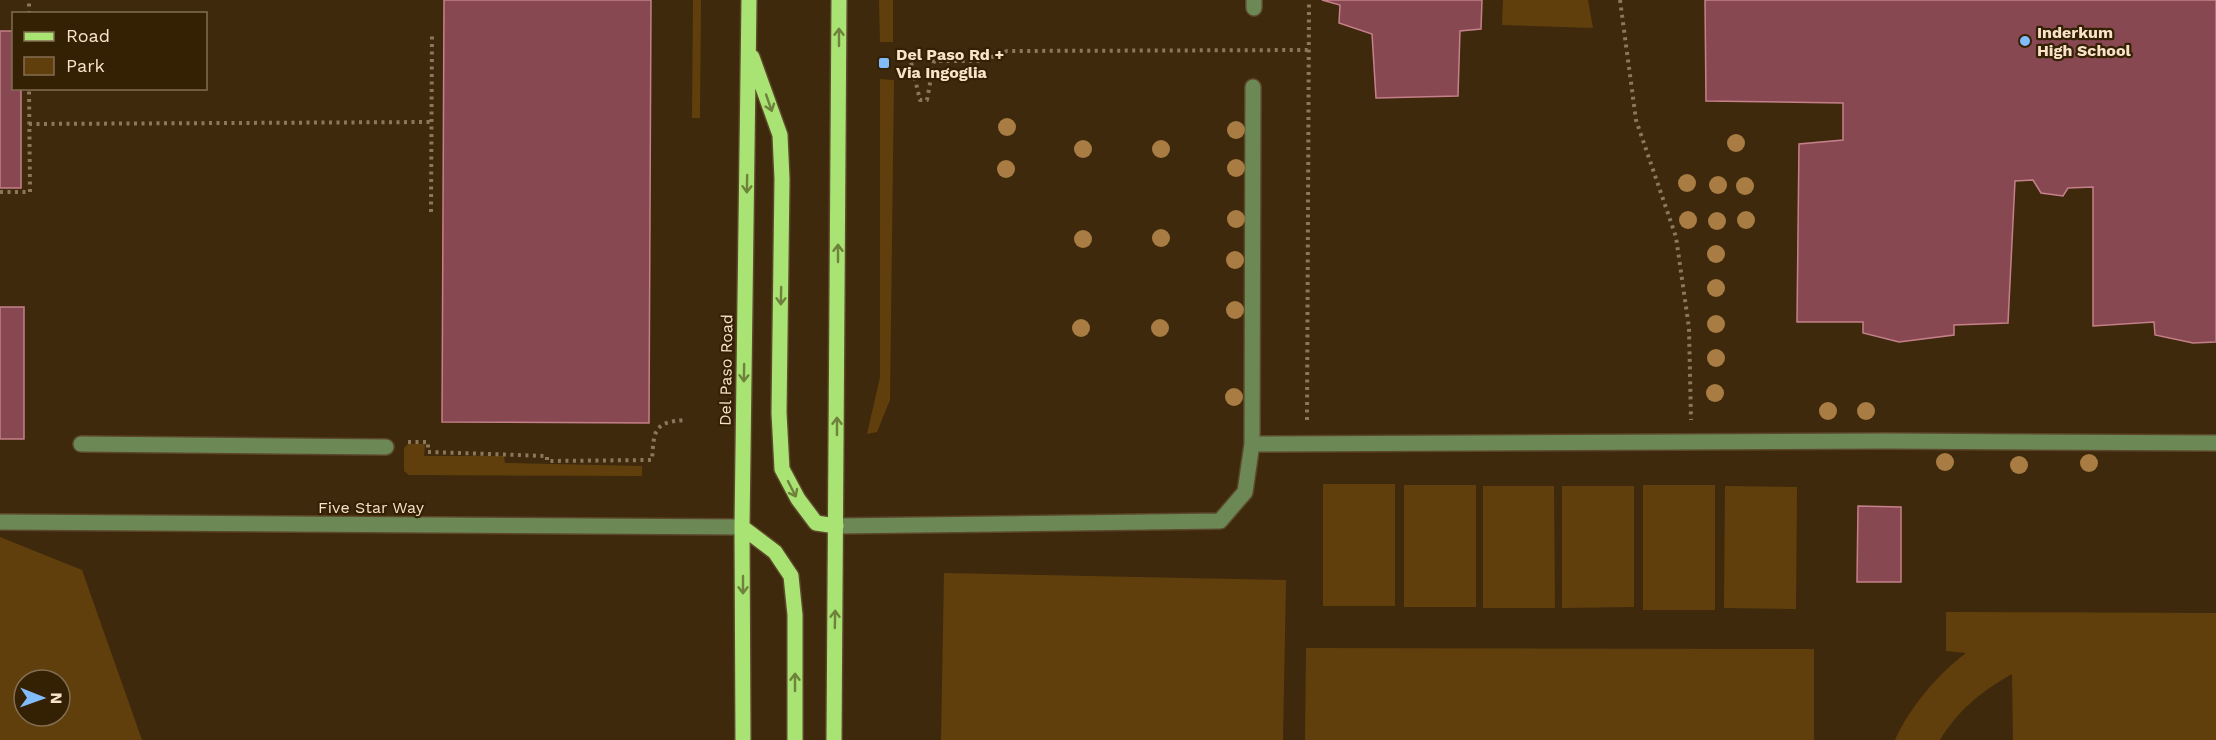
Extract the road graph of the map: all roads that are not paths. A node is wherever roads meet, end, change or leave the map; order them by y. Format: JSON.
{"nodes":[{"id":1,"x":749,"y":0,"type":"edge"},
{"id":2,"x":839,"y":0,"type":"edge"},
{"id":3,"x":748,"y":48,"type":"junction"},
{"id":4,"x":1253,"y":87,"type":"dead end"},
{"id":5,"x":2216,"y":443,"type":"edge"},
{"id":6,"x":81,"y":444,"type":"dead end"},
{"id":7,"x":1252,"y":444,"type":"junction"},
{"id":8,"x":386,"y":447,"type":"dead end"},
{"id":9,"x":0,"y":522,"type":"edge"},
{"id":10,"x":836,"y":526,"type":"junction"},
{"id":11,"x":742,"y":527,"type":"junction"},
{"id":12,"x":743,"y":740,"type":"edge"},
{"id":13,"x":795,"y":740,"type":"edge"},
{"id":14,"x":834,"y":740,"type":"edge"}],
"edges":[{"from":1,"to":3,"type":"main road","name":"Del Paso Road"},
{"from":10,"to":2,"type":"main road","one_way":true},
{"from":3,"to":10,"type":"main road","one_way":true},
{"from":3,"to":11,"type":"main road","name":"Del Paso Road","one_way":true},
{"from":4,"to":7,"type":"street"},
{"from":5,"to":7,"type":"street"},
{"from":6,"to":8,"type":"street"},
{"from":7,"to":10,"type":"street"},
{"from":9,"to":11,"type":"street","name":"Five Star Way"},
{"from":14,"to":10,"type":"main road","one_way":true},
{"from":11,"to":12,"type":"main road","name":"Del Paso Road","one_way":true},
{"from":13,"to":11,"type":"main road","one_way":true}]}
